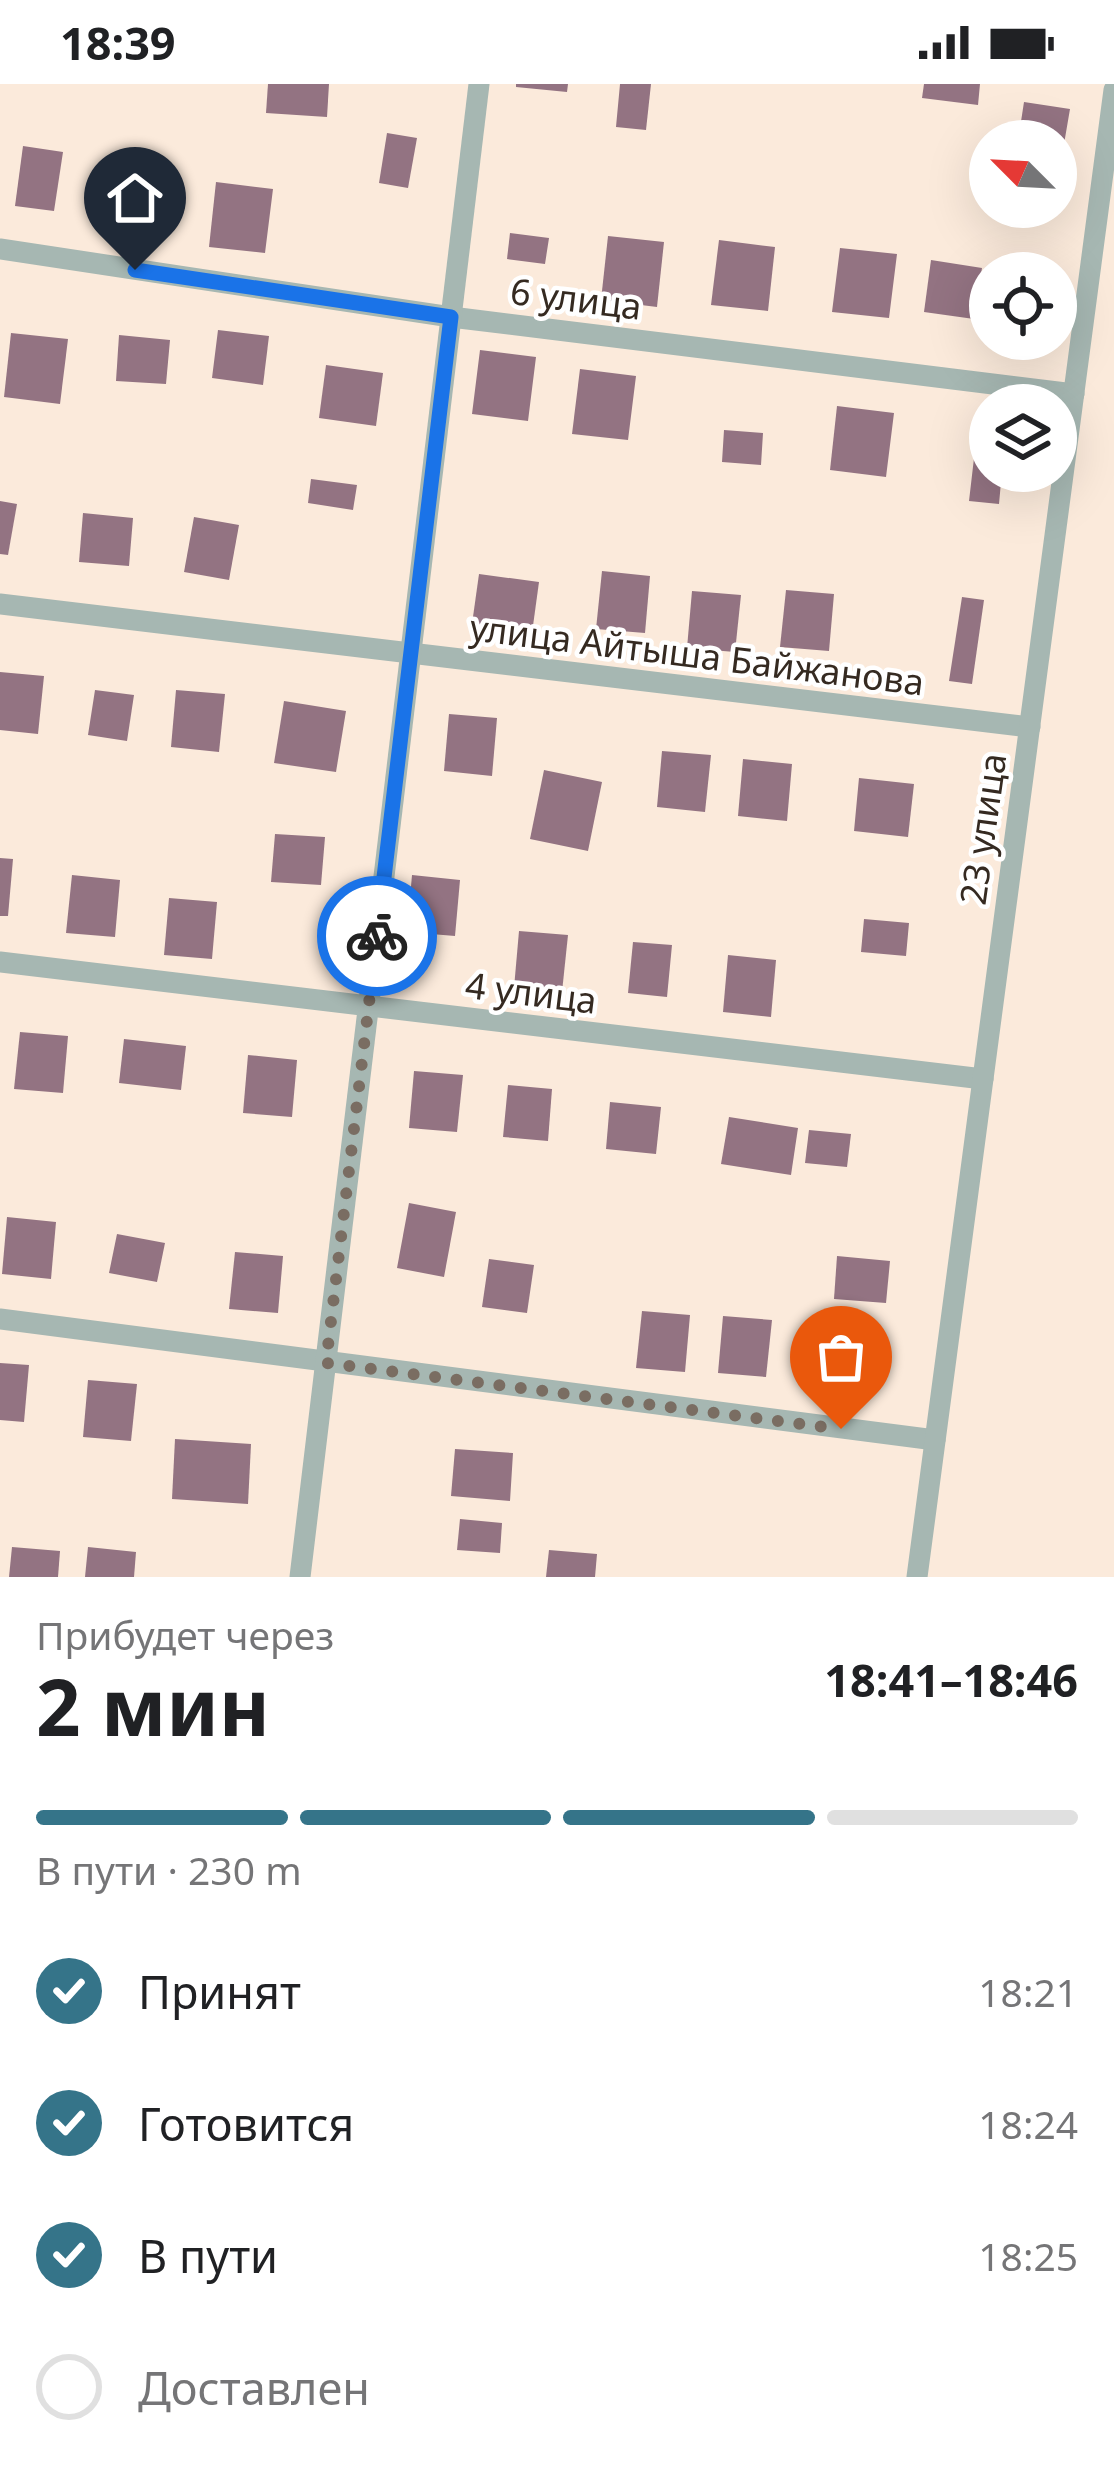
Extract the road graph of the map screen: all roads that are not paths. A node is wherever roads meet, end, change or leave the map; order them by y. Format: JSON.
{"nodes":[{"id":1,"x":479,"y":84,"type":"edge"},
{"id":2,"x":1114,"y":90,"type":"edge"},
{"id":3,"x":0,"y":250,"type":"edge"},
{"id":4,"x":451,"y":317,"type":"junction"},
{"id":5,"x":993,"y":384,"type":"edge"},
{"id":6,"x":1075,"y":384,"type":"edge"},
{"id":7,"x":1061,"y":492,"type":"edge"},
{"id":8,"x":0,"y":604,"type":"edge"},
{"id":9,"x":411,"y":656,"type":"junction"},
{"id":10,"x":1030,"y":727,"type":"junction"},
{"id":11,"x":0,"y":962,"type":"edge"},
{"id":12,"x":368,"y":1008,"type":"junction"},
{"id":13,"x":983,"y":1079,"type":"junction"},
{"id":14,"x":0,"y":1319,"type":"edge"},
{"id":15,"x":326,"y":1363,"type":"junction"},
{"id":16,"x":935,"y":1441,"type":"junction"},
{"id":17,"x":300,"y":1577,"type":"edge"},
{"id":18,"x":917,"y":1577,"type":"edge"}],
"edges":[{"from":1,"to":4,"type":"street"},
{"from":2,"to":6,"type":"street","name":"23 улица"},
{"from":3,"to":4,"type":"street","name":"6 улица"},
{"from":4,"to":5,"type":"street","name":"6 улица"},
{"from":4,"to":9,"type":"street"},
{"from":7,"to":10,"type":"street","name":"23 улица"},
{"from":8,"to":9,"type":"street","name":"улица Айтыша Байжанова"},
{"from":9,"to":10,"type":"street","name":"улица Айтыша Байжанова"},
{"from":9,"to":12,"type":"street"},
{"from":10,"to":13,"type":"street","name":"23 улица"},
{"from":11,"to":12,"type":"street","name":"4 улица"},
{"from":12,"to":13,"type":"street","name":"4 улица"},
{"from":12,"to":15,"type":"street"},
{"from":13,"to":16,"type":"street","name":"23 улица"},
{"from":14,"to":15,"type":"street"},
{"from":15,"to":16,"type":"street"},
{"from":15,"to":17,"type":"street"},
{"from":16,"to":18,"type":"street","name":"23 улица"}]}
